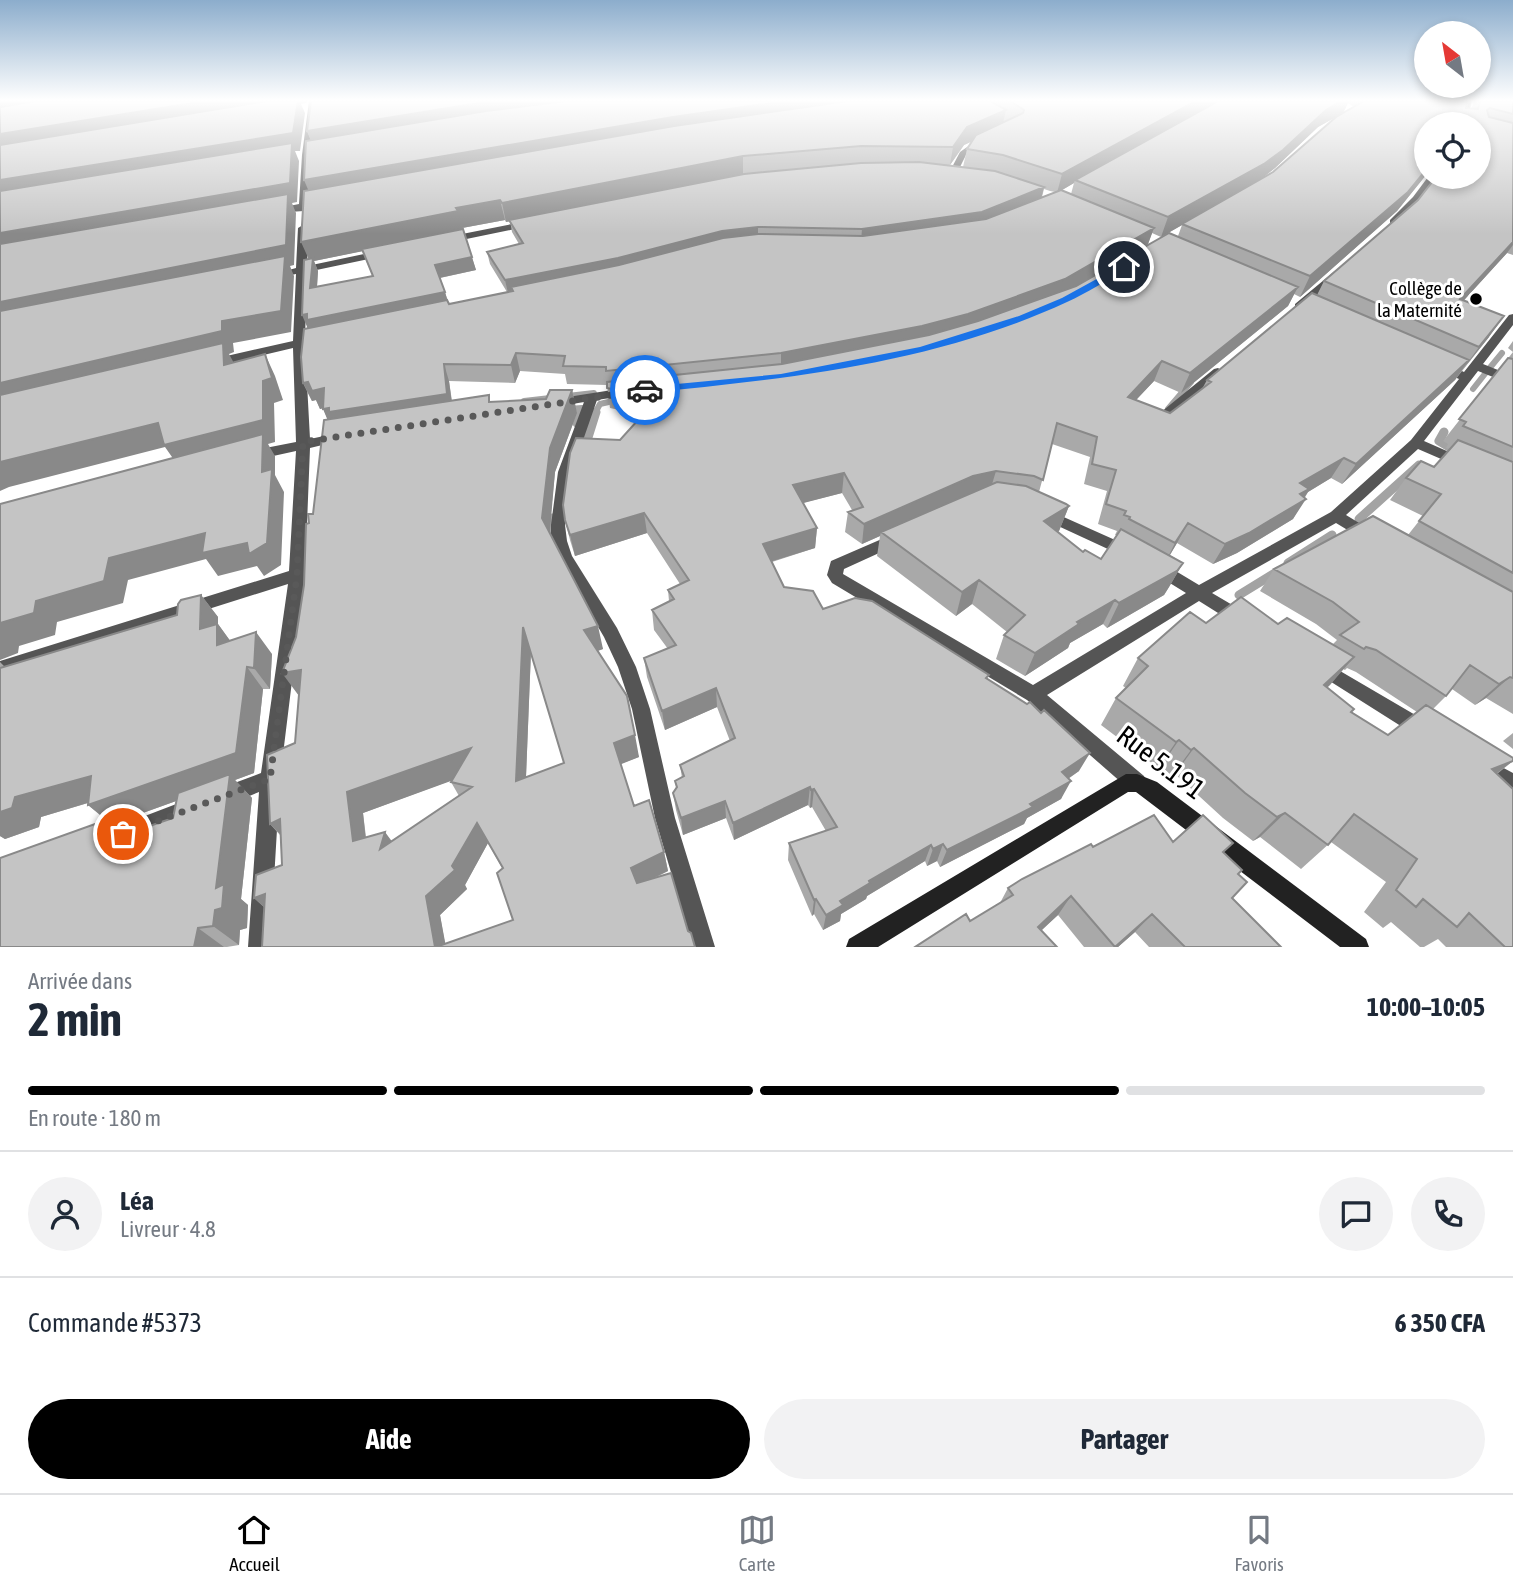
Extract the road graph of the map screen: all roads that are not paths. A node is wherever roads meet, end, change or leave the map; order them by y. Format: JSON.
{"nodes":[{"id":1,"x":307,"y":145,"type":"edge"},
{"id":2,"x":976,"y":145,"type":"edge"},
{"id":3,"x":942,"y":170,"type":"edge"},
{"id":4,"x":954,"y":171,"type":"junction"},
{"id":5,"x":967,"y":173,"type":"edge"},
{"id":6,"x":1424,"y":189,"type":"edge"},
{"id":7,"x":331,"y":201,"type":"edge"},
{"id":8,"x":304,"y":206,"type":"junction"},
{"id":9,"x":265,"y":213,"type":"edge"},
{"id":10,"x":543,"y":221,"type":"edge"},
{"id":11,"x":1382,"y":233,"type":"edge"},
{"id":12,"x":436,"y":243,"type":"edge"},
{"id":13,"x":396,"y":251,"type":"edge"},
{"id":14,"x":1341,"y":269,"type":"edge"},
{"id":15,"x":302,"y":270,"type":"junction"},
{"id":16,"x":261,"y":278,"type":"edge"},
{"id":17,"x":1288,"y":299,"type":"edge"},
{"id":18,"x":1300,"y":305,"type":"junction"},
{"id":19,"x":1313,"y":310,"type":"edge"},
{"id":20,"x":1289,"y":314,"type":"edge"},
{"id":21,"x":1513,"y":317,"type":"edge"},
{"id":22,"x":326,"y":337,"type":"edge"},
{"id":23,"x":299,"y":343,"type":"junction"},
{"id":24,"x":1427,"y":360,"type":"edge"},
{"id":25,"x":204,"y":365,"type":"edge"},
{"id":26,"x":1475,"y":365,"type":"junction"},
{"id":27,"x":1225,"y":367,"type":"edge"},
{"id":28,"x":1465,"y":377,"type":"junction"},
{"id":29,"x":1513,"y":381,"type":"edge"},
{"id":30,"x":639,"y":391,"type":"edge"},
{"id":31,"x":592,"y":397,"type":"junction"},
{"id":32,"x":537,"y":405,"type":"edge"},
{"id":33,"x":1160,"y":420,"type":"edge"},
{"id":34,"x":358,"y":434,"type":"edge"},
{"id":35,"x":303,"y":442,"type":"junction"},
{"id":36,"x":1416,"y":443,"type":"junction"},
{"id":37,"x":238,"y":459,"type":"edge"},
{"id":38,"x":1477,"y":470,"type":"edge"},
{"id":39,"x":1034,"y":509,"type":"edge"},
{"id":40,"x":1336,"y":516,"type":"junction"},
{"id":41,"x":912,"y":531,"type":"edge"},
{"id":42,"x":1383,"y":544,"type":"edge"},
{"id":43,"x":297,"y":575,"type":"junction"},
{"id":44,"x":1199,"y":593,"type":"junction"},
{"id":45,"x":1257,"y":628,"type":"edge"},
{"id":46,"x":1304,"y":657,"type":"edge"},
{"id":47,"x":0,"y":668,"type":"edge"},
{"id":48,"x":1033,"y":695,"type":"junction"},
{"id":49,"x":1443,"y":741,"type":"edge"},
{"id":50,"x":1466,"y":755,"type":"edge"},
{"id":51,"x":270,"y":779,"type":"junction"},
{"id":52,"x":1138,"y":783,"type":"junction"},
{"id":53,"x":1513,"y":784,"type":"edge"},
{"id":54,"x":90,"y":846,"type":"edge"},
{"id":55,"x":260,"y":947,"type":"edge"},
{"id":56,"x":704,"y":947,"type":"edge"},
{"id":57,"x":857,"y":947,"type":"edge"},
{"id":58,"x":1357,"y":947,"type":"edge"}],
"edges":[{"from":1,"to":8,"type":"street"},
{"from":2,"to":4,"type":"street"},
{"from":3,"to":4,"type":"street"},
{"from":4,"to":5,"type":"street"},
{"from":6,"to":11,"type":"street"},
{"from":7,"to":8,"type":"street"},
{"from":8,"to":9,"type":"street"},
{"from":8,"to":15,"type":"street"},
{"from":10,"to":12,"type":"street"},
{"from":13,"to":15,"type":"street"},
{"from":14,"to":18,"type":"street"},
{"from":15,"to":16,"type":"street"},
{"from":15,"to":23,"type":"street"},
{"from":17,"to":18,"type":"street"},
{"from":18,"to":19,"type":"street"},
{"from":18,"to":20,"type":"street"},
{"from":21,"to":26,"type":"street"},
{"from":22,"to":23,"type":"street"},
{"from":23,"to":25,"type":"street"},
{"from":23,"to":35,"type":"street"},
{"from":24,"to":28,"type":"street"},
{"from":26,"to":28,"type":"street"},
{"from":26,"to":29,"type":"street"},
{"from":27,"to":33,"type":"street"},
{"from":28,"to":36,"type":"street"},
{"from":30,"to":31,"type":"street"},
{"from":31,"to":32,"type":"street"},
{"from":31,"to":56,"type":"street"},
{"from":34,"to":35,"type":"street"},
{"from":35,"to":37,"type":"street"},
{"from":35,"to":43,"type":"street"},
{"from":36,"to":38,"type":"street"},
{"from":36,"to":40,"type":"street"},
{"from":39,"to":44,"type":"street"},
{"from":40,"to":42,"type":"street"},
{"from":40,"to":44,"type":"street"},
{"from":41,"to":48,"type":"street","name":"Rue 5.191"},
{"from":43,"to":47,"type":"street"},
{"from":43,"to":51,"type":"street"},
{"from":44,"to":45,"type":"street"},
{"from":44,"to":48,"type":"street"},
{"from":46,"to":49,"type":"street"},
{"from":48,"to":52,"type":"street","name":"Rue 5.191"},
{"from":50,"to":53,"type":"street"},
{"from":51,"to":54,"type":"street"},
{"from":51,"to":55,"type":"street"},
{"from":52,"to":57,"type":"street"},
{"from":52,"to":58,"type":"street","name":"Rue 5.191"}]}
